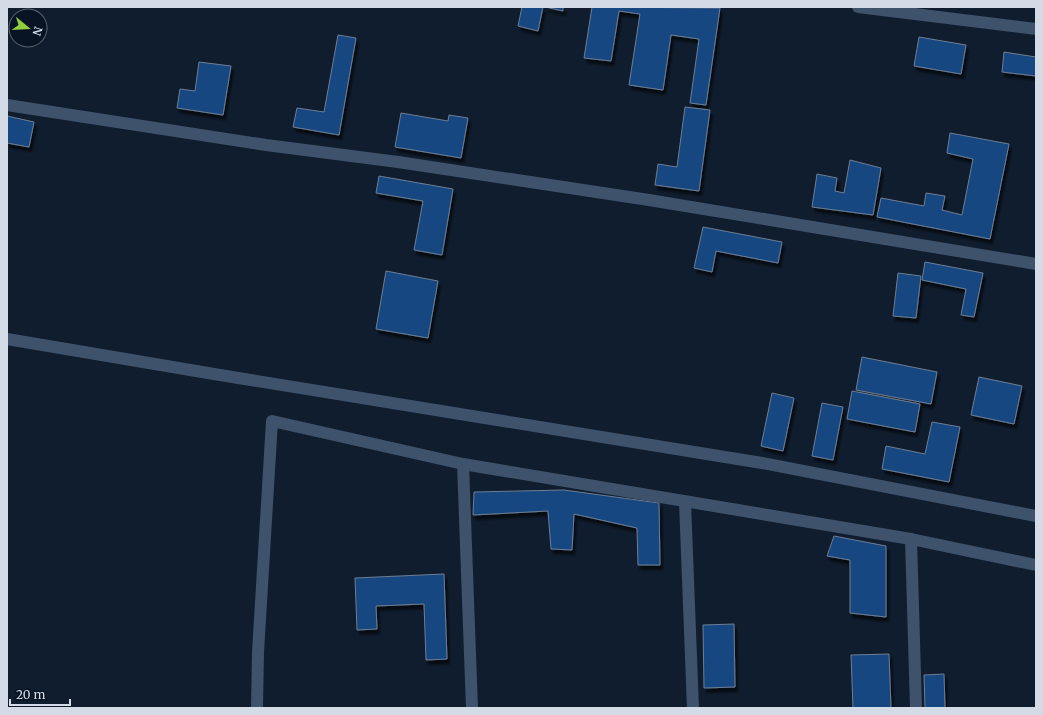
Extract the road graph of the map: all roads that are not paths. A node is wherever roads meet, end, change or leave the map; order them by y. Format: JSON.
{"nodes":[{"id":1,"x":858,"y":7,"type":"edge"},
{"id":2,"x":1036,"y":29,"type":"edge"},
{"id":3,"x":7,"y":104,"type":"edge"},
{"id":4,"x":1036,"y":264,"type":"edge"},
{"id":5,"x":7,"y":340,"type":"edge"},
{"id":6,"x":463,"y":464,"type":"junction"},
{"id":7,"x":685,"y":502,"type":"junction"},
{"id":8,"x":1036,"y":516,"type":"edge"},
{"id":9,"x":911,"y":539,"type":"junction"},
{"id":10,"x":1036,"y":565,"type":"edge"},
{"id":11,"x":257,"y":708,"type":"edge"},
{"id":12,"x":472,"y":708,"type":"edge"},
{"id":13,"x":693,"y":708,"type":"edge"},
{"id":14,"x":916,"y":708,"type":"edge"}],
"edges":[{"from":1,"to":2,"type":"street"},
{"from":3,"to":4,"type":"street"},
{"from":5,"to":8,"type":"street"},
{"from":6,"to":7,"type":"street"},
{"from":6,"to":11,"type":"street"},
{"from":6,"to":12,"type":"street"},
{"from":7,"to":9,"type":"street"},
{"from":7,"to":13,"type":"street"},
{"from":9,"to":10,"type":"street"},
{"from":9,"to":14,"type":"street"}]}
